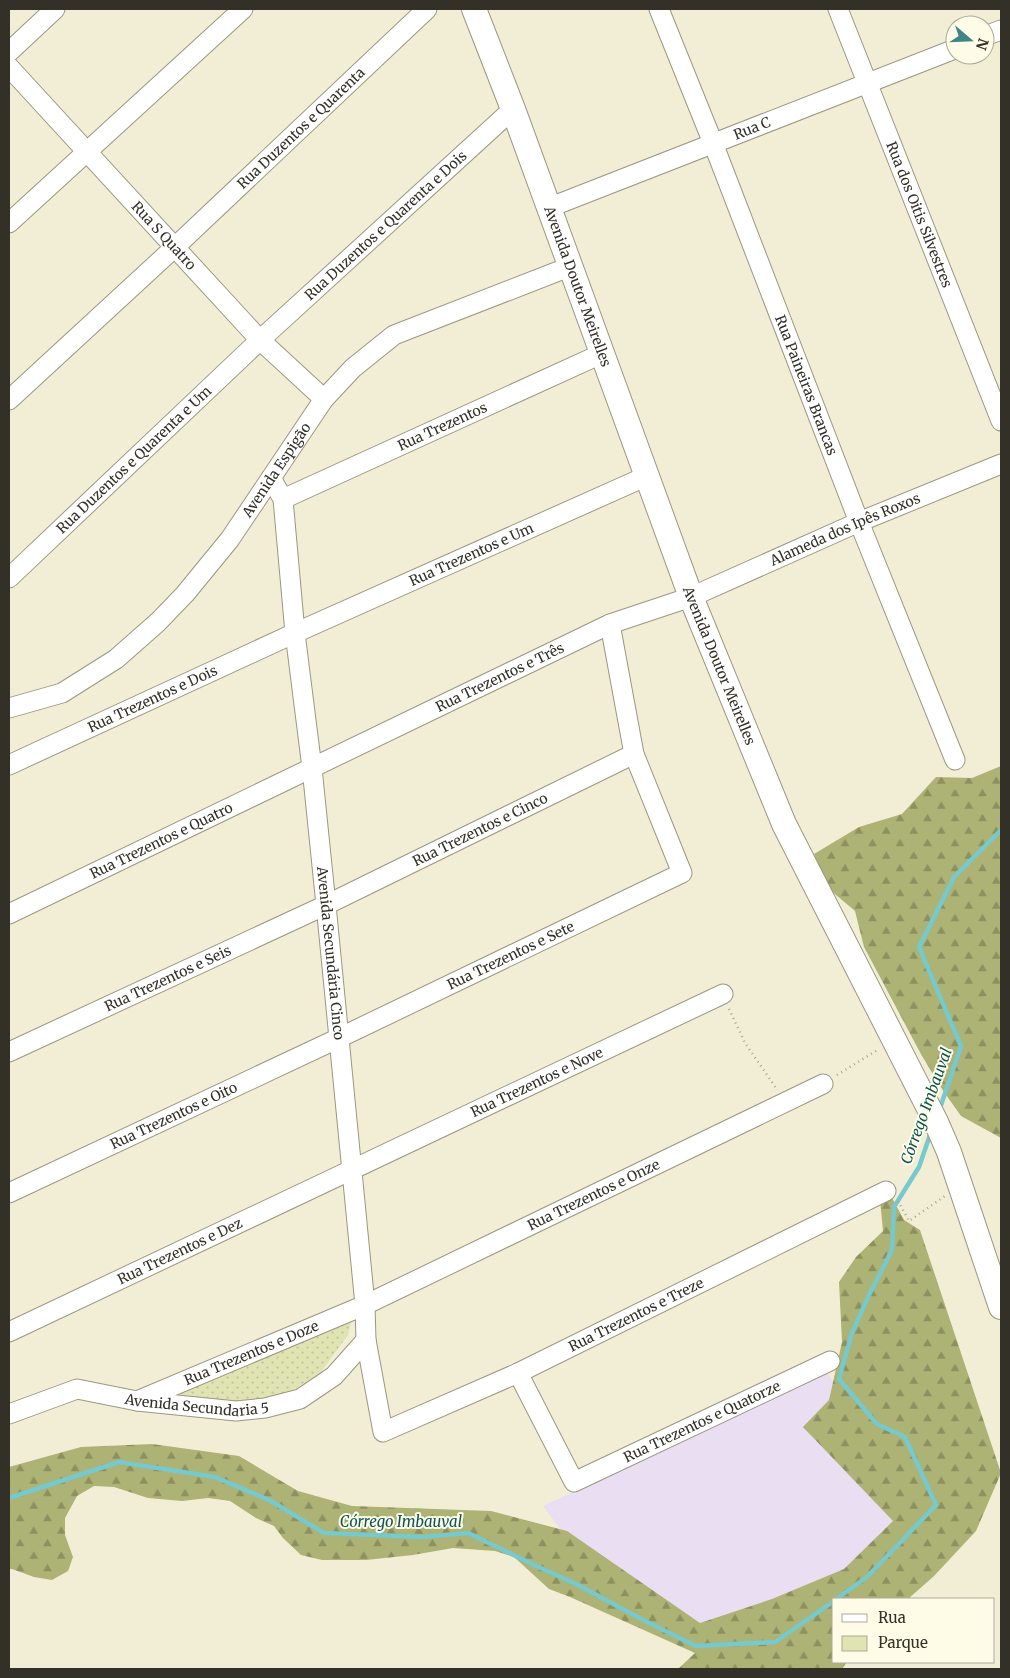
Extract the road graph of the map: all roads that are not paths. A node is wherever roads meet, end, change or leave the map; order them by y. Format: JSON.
{"nodes":[{"id":1,"x":55,"y":9,"type":"edge"},
{"id":2,"x":243,"y":9,"type":"edge"},
{"id":3,"x":427,"y":9,"type":"edge"},
{"id":4,"x":474,"y":9,"type":"edge"},
{"id":5,"x":659,"y":9,"type":"edge"},
{"id":6,"x":838,"y":9,"type":"edge"},
{"id":7,"x":9,"y":52,"type":"edge"},
{"id":8,"x":945,"y":53,"type":"edge"},
{"id":9,"x":9,"y":67,"type":"edge"},
{"id":10,"x":867,"y":84,"type":"junction"},
{"id":11,"x":513,"y":109,"type":"junction"},
{"id":12,"x":713,"y":143,"type":"junction"},
{"id":13,"x":86,"y":152,"type":"junction"},
{"id":14,"x":548,"y":208,"type":"junction"},
{"id":15,"x":9,"y":223,"type":"edge"},
{"id":16,"x":175,"y":247,"type":"junction"},
{"id":17,"x":569,"y":267,"type":"junction"},
{"id":18,"x":260,"y":340,"type":"junction"},
{"id":19,"x":601,"y":354,"type":"junction"},
{"id":20,"x":324,"y":399,"type":"junction"},
{"id":21,"x":9,"y":400,"type":"edge"},
{"id":22,"x":1001,"y":422,"type":"edge"},
{"id":23,"x":1001,"y":464,"type":"edge"},
{"id":24,"x":647,"y":476,"type":"junction"},
{"id":25,"x":271,"y":478,"type":"junction"},
{"id":26,"x":283,"y":499,"type":"junction"},
{"id":27,"x":859,"y":522,"type":"junction"},
{"id":28,"x":9,"y":578,"type":"edge"},
{"id":29,"x":691,"y":597,"type":"junction"},
{"id":30,"x":610,"y":624,"type":"junction"},
{"id":31,"x":295,"y":633,"type":"junction"},
{"id":32,"x":9,"y":708,"type":"edge"},
{"id":33,"x":634,"y":754,"type":"junction"},
{"id":34,"x":955,"y":760,"type":"dead end"},
{"id":35,"x":9,"y":765,"type":"edge"},
{"id":36,"x":312,"y":768,"type":"junction"},
{"id":37,"x":326,"y":905,"type":"junction"},
{"id":38,"x":9,"y":914,"type":"edge"},
{"id":39,"x":722,"y":994,"type":"road end"},
{"id":40,"x":339,"y":1038,"type":"junction"},
{"id":41,"x":9,"y":1052,"type":"edge"},
{"id":42,"x":823,"y":1084,"type":"road end"},
{"id":43,"x":352,"y":1171,"type":"junction"},
{"id":44,"x":886,"y":1191,"type":"dead end"},
{"id":45,"x":9,"y":1193,"type":"edge"},
{"id":46,"x":365,"y":1305,"type":"junction"},
{"id":47,"x":1001,"y":1307,"type":"edge"},
{"id":48,"x":9,"y":1332,"type":"edge"},
{"id":49,"x":366,"y":1340,"type":"junction"},
{"id":50,"x":830,"y":1361,"type":"dead end"},
{"id":51,"x":518,"y":1372,"type":"junction"},
{"id":52,"x":138,"y":1401,"type":"junction"},
{"id":53,"x":9,"y":1414,"type":"edge"},
{"id":54,"x":383,"y":1432,"type":"joint"}],
"edges":[{"from":1,"to":7,"type":"street"},
{"from":2,"to":13,"type":"street"},
{"from":3,"to":16,"type":"street","name":"Rua Duzentos e Quarenta"},
{"from":4,"to":11,"type":"main road","name":"Avenida Doutor Meirelles"},
{"from":5,"to":12,"type":"street","name":"Rua Paineiras Brancas"},
{"from":6,"to":10,"type":"street","name":"Rua dos Oitis Silvestres"},
{"from":8,"to":10,"type":"street","name":"Rua C"},
{"from":9,"to":13,"type":"street","name":"Rua S Quatro"},
{"from":10,"to":12,"type":"street","name":"Rua C"},
{"from":10,"to":22,"type":"street","name":"Rua dos Oitis Silvestres"},
{"from":11,"to":14,"type":"main road","name":"Avenida Doutor Meirelles"},
{"from":11,"to":18,"type":"street","name":"Rua Duzentos e Quarenta e Dois"},
{"from":12,"to":14,"type":"street","name":"Rua C"},
{"from":12,"to":27,"type":"street","name":"Rua Paineiras Brancas"},
{"from":13,"to":15,"type":"street"},
{"from":13,"to":16,"type":"street","name":"Rua S Quatro"},
{"from":14,"to":17,"type":"main road","name":"Avenida Doutor Meirelles"},
{"from":16,"to":18,"type":"street","name":"Rua S Quatro"},
{"from":16,"to":21,"type":"street","name":"Rua Duzentos e Quarenta"},
{"from":17,"to":19,"type":"main road","name":"Avenida Doutor Meirelles"},
{"from":17,"to":20,"type":"street","name":"Avenida Espigão"},
{"from":18,"to":20,"type":"street","name":"Rua S Quatro"},
{"from":18,"to":28,"type":"street","name":"Rua Duzentos e Quarenta e Um"},
{"from":19,"to":24,"type":"main road","name":"Avenida Doutor Meirelles"},
{"from":19,"to":26,"type":"street","name":"Rua Trezentos"},
{"from":20,"to":25,"type":"street","name":"Avenida Espigão"},
{"from":23,"to":27,"type":"street","name":"Alameda dos Ipês Roxos"},
{"from":24,"to":29,"type":"main road","name":"Avenida Doutor Meirelles"},
{"from":24,"to":31,"type":"street","name":"Rua Trezentos e Um"},
{"from":25,"to":26,"type":"street","name":"Avenida Secundária Cinco"},
{"from":25,"to":32,"type":"street","name":"Avenida Espigão"},
{"from":26,"to":31,"type":"street","name":"Avenida Secundária Cinco"},
{"from":27,"to":29,"type":"street","name":"Alameda dos Ipês Roxos"},
{"from":27,"to":34,"type":"street","name":"Rua Paineiras Brancas"},
{"from":29,"to":30,"type":"street","name":"Rua Trezentos e Três"},
{"from":29,"to":47,"type":"main road","name":"Avenida Doutor Meirelles"},
{"from":30,"to":33,"type":"street"},
{"from":30,"to":36,"type":"street","name":"Rua Trezentos e Três"},
{"from":31,"to":35,"type":"street","name":"Rua Trezentos e Dois"},
{"from":31,"to":36,"type":"street","name":"Avenida Secundária Cinco"},
{"from":33,"to":37,"type":"street","name":"Rua Trezentos e Cinco"},
{"from":33,"to":40,"type":"street","name":"Rua Trezentos e Sete"},
{"from":36,"to":37,"type":"street","name":"Avenida Secundária Cinco"},
{"from":36,"to":38,"type":"street","name":"Rua Trezentos e Quatro"},
{"from":37,"to":40,"type":"street","name":"Avenida Secundária Cinco"},
{"from":37,"to":41,"type":"street","name":"Rua Trezentos e Seis"},
{"from":39,"to":43,"type":"street","name":"Rua Trezentos e Nove"},
{"from":40,"to":43,"type":"street","name":"Avenida Secundária Cinco"},
{"from":40,"to":45,"type":"street","name":"Rua Trezentos e Oito"},
{"from":42,"to":46,"type":"street","name":"Rua Trezentos e Onze"},
{"from":43,"to":46,"type":"street","name":"Avenida Secundária Cinco"},
{"from":43,"to":48,"type":"street","name":"Rua Trezentos e Dez"},
{"from":44,"to":51,"type":"street","name":"Rua Trezentos e Treze"},
{"from":46,"to":49,"type":"street","name":"Avenida Secundária Cinco"},
{"from":46,"to":52,"type":"street","name":"Rua Trezentos e Doze"},
{"from":49,"to":52,"type":"street","name":"Avenida Secundaria 5"},
{"from":49,"to":54,"type":"street","name":"Avenida Secundária Cinco"},
{"from":50,"to":51,"type":"street","name":"Rua Trezentos e Quatorze"},
{"from":51,"to":54,"type":"street","name":"Rua Trezentos e Treze"},
{"from":52,"to":53,"type":"street","name":"Avenida Secundaria 5"}]}
